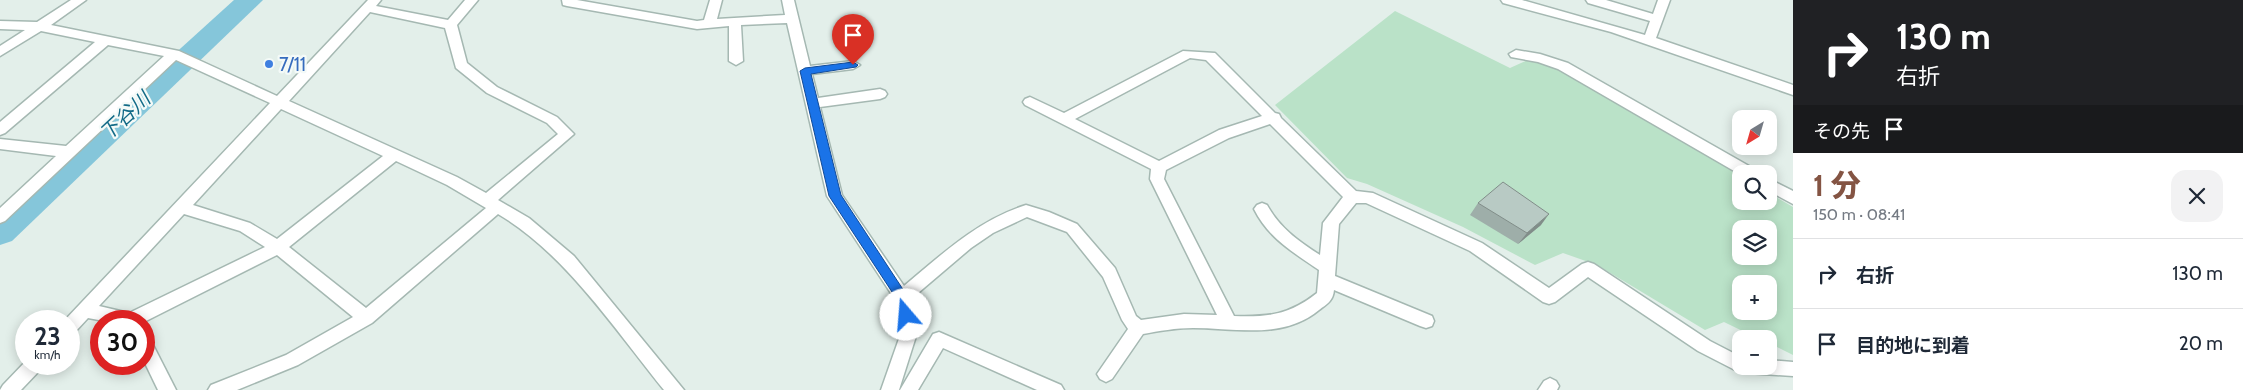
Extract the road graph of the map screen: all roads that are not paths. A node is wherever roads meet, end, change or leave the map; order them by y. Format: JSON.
{"nodes":[{"id":1,"x":80,"y":0,"type":"edge"},
{"id":2,"x":472,"y":0,"type":"edge"},
{"id":3,"x":716,"y":0,"type":"edge"},
{"id":4,"x":788,"y":0,"type":"edge"},
{"id":5,"x":1507,"y":0,"type":"edge"},
{"id":6,"x":1592,"y":0,"type":"edge"},
{"id":7,"x":1664,"y":0,"type":"edge"},
{"id":8,"x":567,"y":2,"type":"dead end"},
{"id":9,"x":372,"y":4,"type":"edge"},
{"id":10,"x":1543,"y":4,"type":"edge"},
{"id":11,"x":792,"y":19,"type":"junction"},
{"id":12,"x":1657,"y":19,"type":"junction"},
{"id":13,"x":735,"y":22,"type":"junction"},
{"id":14,"x":709,"y":24,"type":"junction"},
{"id":15,"x":0,"y":25,"type":"edge"},
{"id":16,"x":451,"y":25,"type":"junction"},
{"id":17,"x":37,"y":26,"type":"junction"},
{"id":18,"x":107,"y":39,"type":"junction"},
{"id":19,"x":1649,"y":41,"type":"junction"},
{"id":20,"x":0,"y":52,"type":"edge"},
{"id":21,"x":174,"y":54,"type":"junction"},
{"id":22,"x":1516,"y":54,"type":"dead end"},
{"id":23,"x":736,"y":61,"type":"dead end"},
{"id":24,"x":853,"y":65,"type":"dead end"},
{"id":25,"x":805,"y":71,"type":"junction"},
{"id":26,"x":1793,"y":90,"type":"edge"},
{"id":27,"x":880,"y":94,"type":"dead end"},
{"id":28,"x":1030,"y":102,"type":"dead end"},
{"id":29,"x":280,"y":103,"type":"junction"},
{"id":30,"x":812,"y":103,"type":"junction"},
{"id":31,"x":1274,"y":117,"type":"junction"},
{"id":32,"x":1064,"y":119,"type":"junction"},
{"id":33,"x":0,"y":130,"type":"edge"},
{"id":34,"x":0,"y":144,"type":"edge"},
{"id":35,"x":70,"y":152,"type":"junction"},
{"id":36,"x":394,"y":155,"type":"junction"},
{"id":37,"x":1735,"y":165,"type":"edge"},
{"id":38,"x":1159,"y":167,"type":"junction"},
{"id":39,"x":1777,"y":189,"type":"edge"},
{"id":40,"x":1352,"y":197,"type":"junction"},
{"id":41,"x":1793,"y":198,"type":"edge"},
{"id":42,"x":492,"y":204,"type":"junction"},
{"id":43,"x":182,"y":207,"type":"junction"},
{"id":44,"x":1262,"y":209,"type":"dead end"},
{"id":45,"x":0,"y":217,"type":"edge"},
{"id":46,"x":278,"y":247,"type":"junction"},
{"id":47,"x":1328,"y":274,"type":"junction"},
{"id":48,"x":902,"y":297,"type":"junction"},
{"id":49,"x":85,"y":310,"type":"junction"},
{"id":50,"x":154,"y":310,"type":"edge"},
{"id":51,"x":90,"y":311,"type":"edge"},
{"id":52,"x":80,"y":315,"type":"edge"},
{"id":53,"x":366,"y":318,"type":"junction"},
{"id":54,"x":1426,"y":321,"type":"dead end"},
{"id":55,"x":1229,"y":323,"type":"junction"},
{"id":56,"x":1138,"y":328,"type":"junction"},
{"id":57,"x":1732,"y":360,"type":"edge"},
{"id":58,"x":155,"y":366,"type":"edge"},
{"id":59,"x":1777,"y":368,"type":"edge"},
{"id":60,"x":1793,"y":369,"type":"edge"},
{"id":61,"x":1106,"y":374,"type":"dead end"},
{"id":62,"x":23,"y":375,"type":"edge"},
{"id":63,"x":9,"y":390,"type":"edge"},
{"id":64,"x":167,"y":390,"type":"edge"},
{"id":65,"x":217,"y":390,"type":"edge"},
{"id":66,"x":675,"y":390,"type":"edge"},
{"id":67,"x":890,"y":390,"type":"edge"},
{"id":68,"x":909,"y":390,"type":"edge"},
{"id":69,"x":1055,"y":390,"type":"edge"}],
"edges":[{"from":1,"to":17,"type":"street"},
{"from":2,"to":16,"type":"street"},
{"from":3,"to":14,"type":"street"},
{"from":4,"to":11,"type":"street"},
{"from":5,"to":10,"type":"street"},
{"from":6,"to":12,"type":"street"},
{"from":7,"to":12,"type":"street"},
{"from":8,"to":14,"type":"street"},
{"from":9,"to":16,"type":"street"},
{"from":9,"to":29,"type":"street"},
{"from":10,"to":19,"type":"street"},
{"from":11,"to":13,"type":"street"},
{"from":11,"to":25,"type":"street"},
{"from":12,"to":19,"type":"street"},
{"from":13,"to":14,"type":"street"},
{"from":13,"to":23,"type":"street"},
{"from":15,"to":17,"type":"street"},
{"from":16,"to":42,"type":"street"},
{"from":17,"to":18,"type":"street"},
{"from":17,"to":20,"type":"street"},
{"from":18,"to":21,"type":"street"},
{"from":18,"to":33,"type":"street"},
{"from":19,"to":26,"type":"street"},
{"from":21,"to":29,"type":"street"},
{"from":21,"to":35,"type":"street"},
{"from":22,"to":37,"type":"street"},
{"from":24,"to":25,"type":"street"},
{"from":25,"to":30,"type":"street"},
{"from":27,"to":30,"type":"street"},
{"from":28,"to":32,"type":"street"},
{"from":29,"to":36,"type":"street"},
{"from":29,"to":43,"type":"street"},
{"from":30,"to":48,"type":"street"},
{"from":31,"to":32,"type":"street"},
{"from":31,"to":38,"type":"street"},
{"from":31,"to":40,"type":"street"},
{"from":32,"to":38,"type":"street"},
{"from":34,"to":35,"type":"street"},
{"from":35,"to":45,"type":"street"},
{"from":36,"to":42,"type":"street"},
{"from":36,"to":46,"type":"street"},
{"from":38,"to":55,"type":"street"},
{"from":39,"to":41,"type":"street"},
{"from":40,"to":47,"type":"street"},
{"from":40,"to":57,"type":"street"},
{"from":42,"to":53,"type":"street"},
{"from":42,"to":66,"type":"street"},
{"from":43,"to":46,"type":"street"},
{"from":43,"to":49,"type":"street"},
{"from":44,"to":47,"type":"street"},
{"from":46,"to":50,"type":"street"},
{"from":46,"to":53,"type":"street"},
{"from":47,"to":54,"type":"street"},
{"from":47,"to":55,"type":"street"},
{"from":48,"to":56,"type":"street"},
{"from":48,"to":67,"type":"street"},
{"from":49,"to":51,"type":"street"},
{"from":49,"to":52,"type":"street"},
{"from":53,"to":65,"type":"street"},
{"from":55,"to":56,"type":"street"},
{"from":56,"to":61,"type":"street"},
{"from":58,"to":64,"type":"street"},
{"from":59,"to":60,"type":"street"},
{"from":62,"to":63,"type":"street"},
{"from":68,"to":69,"type":"street"}]}
